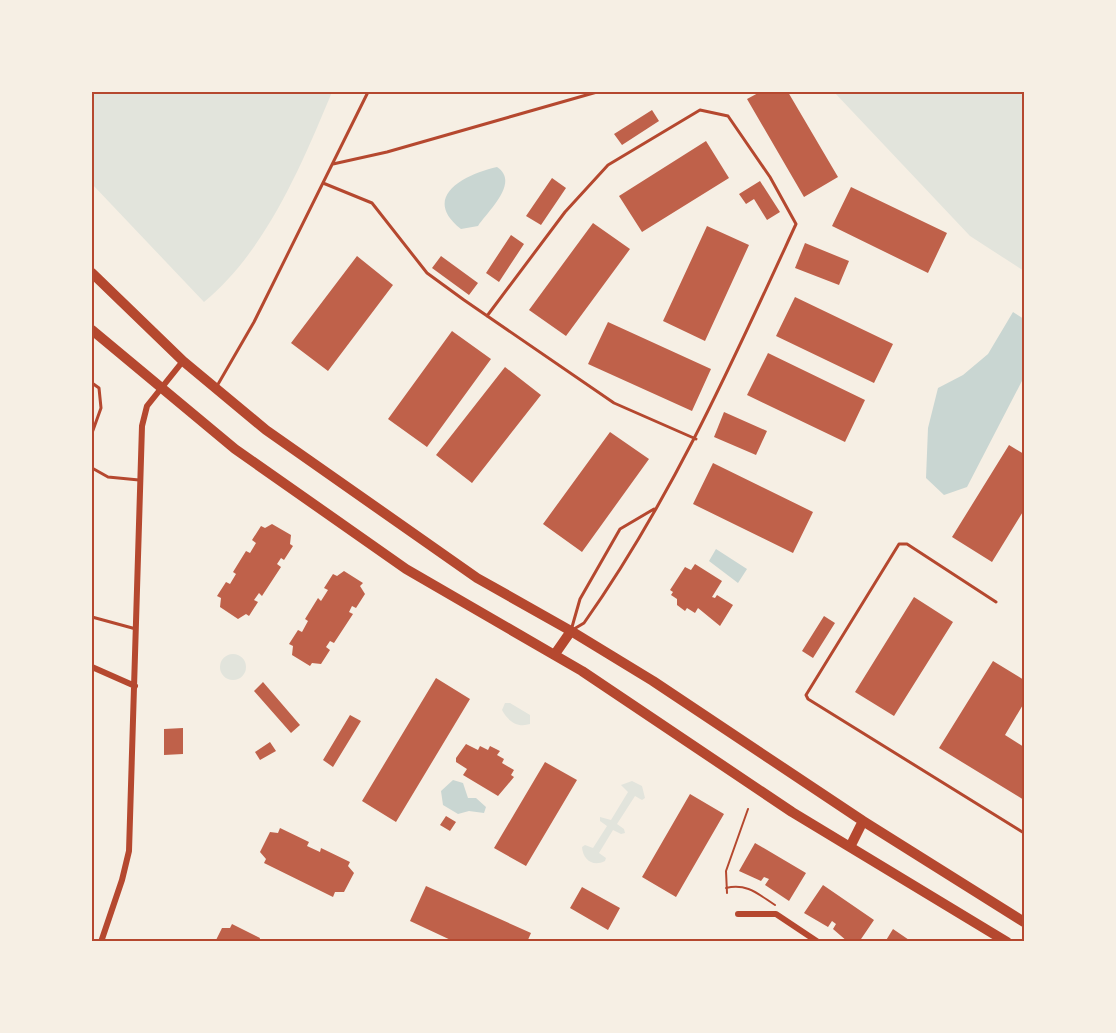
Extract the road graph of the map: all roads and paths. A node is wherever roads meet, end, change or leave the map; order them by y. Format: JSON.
{"nodes":[{"id":1,"x":368,"y":92,"type":"edge"},
{"id":2,"x":597,"y":92,"type":"edge"},
{"id":3,"x":588,"y":93,"type":"edge"},
{"id":4,"x":333,"y":164,"type":"junction"},
{"id":5,"x":323,"y":183,"type":"junction"},
{"id":6,"x":92,"y":273,"type":"edge"},
{"id":7,"x":487,"y":316,"type":"junction"},
{"id":8,"x":92,"y":330,"type":"edge"},
{"id":9,"x":183,"y":361,"type":"junction"},
{"id":10,"x":92,"y":383,"type":"edge"},
{"id":11,"x":216,"y":387,"type":"junction"},
{"id":12,"x":160,"y":388,"type":"junction"},
{"id":13,"x":92,"y":433,"type":"edge"},
{"id":14,"x":696,"y":439,"type":"junction"},
{"id":15,"x":92,"y":468,"type":"edge"},
{"id":16,"x":141,"y":480,"type":"junction"},
{"id":17,"x":656,"y":508,"type":"junction"},
{"id":18,"x":996,"y":602,"type":"dead end"},
{"id":19,"x":92,"y":617,"type":"edge"},
{"id":20,"x":137,"y":629,"type":"junction"},
{"id":21,"x":571,"y":630,"type":"junction"},
{"id":22,"x":555,"y":654,"type":"junction"},
{"id":23,"x":92,"y":667,"type":"edge"},
{"id":24,"x":135,"y":686,"type":"junction"},
{"id":25,"x":748,"y":809,"type":"dead end"},
{"id":26,"x":863,"y":821,"type":"junction"},
{"id":27,"x":1024,"y":833,"type":"edge"},
{"id":28,"x":849,"y":847,"type":"junction"},
{"id":29,"x":727,"y":893,"type":"dead end"},
{"id":30,"x":738,"y":914,"type":"dead end"},
{"id":31,"x":1024,"y":922,"type":"edge"},
{"id":32,"x":100,"y":942,"type":"edge"},
{"id":33,"x":818,"y":942,"type":"edge"},
{"id":34,"x":1007,"y":942,"type":"edge"}],
"edges":[{"from":1,"to":4,"type":"lane"},
{"from":2,"to":3,"type":"lane"},
{"from":3,"to":4,"type":"lane"},
{"from":4,"to":5,"type":"lane"},
{"from":5,"to":7,"type":"lane"},
{"from":5,"to":11,"type":"lane"},
{"from":6,"to":9,"type":"main road"},
{"from":7,"to":14,"type":"lane"},
{"from":7,"to":14,"type":"lane"},
{"from":8,"to":12,"type":"main road"},
{"from":9,"to":11,"type":"main road"},
{"from":9,"to":12,"type":"street"},
{"from":10,"to":13,"type":"lane"},
{"from":11,"to":21,"type":"main road"},
{"from":12,"to":16,"type":"street"},
{"from":12,"to":22,"type":"main road"},
{"from":14,"to":17,"type":"lane"},
{"from":15,"to":16,"type":"lane"},
{"from":16,"to":20,"type":"street"},
{"from":17,"to":21,"type":"lane"},
{"from":17,"to":21,"type":"lane"},
{"from":18,"to":27,"type":"lane"},
{"from":19,"to":20,"type":"lane"},
{"from":20,"to":24,"type":"street"},
{"from":21,"to":22,"type":"main road"},
{"from":21,"to":26,"type":"main road"},
{"from":22,"to":28,"type":"main road"},
{"from":23,"to":24,"type":"street"},
{"from":24,"to":32,"type":"street"},
{"from":25,"to":29,"type":"path"},
{"from":26,"to":28,"type":"main road"},
{"from":26,"to":31,"type":"main road"},
{"from":28,"to":34,"type":"main road"},
{"from":30,"to":33,"type":"street"}]}
